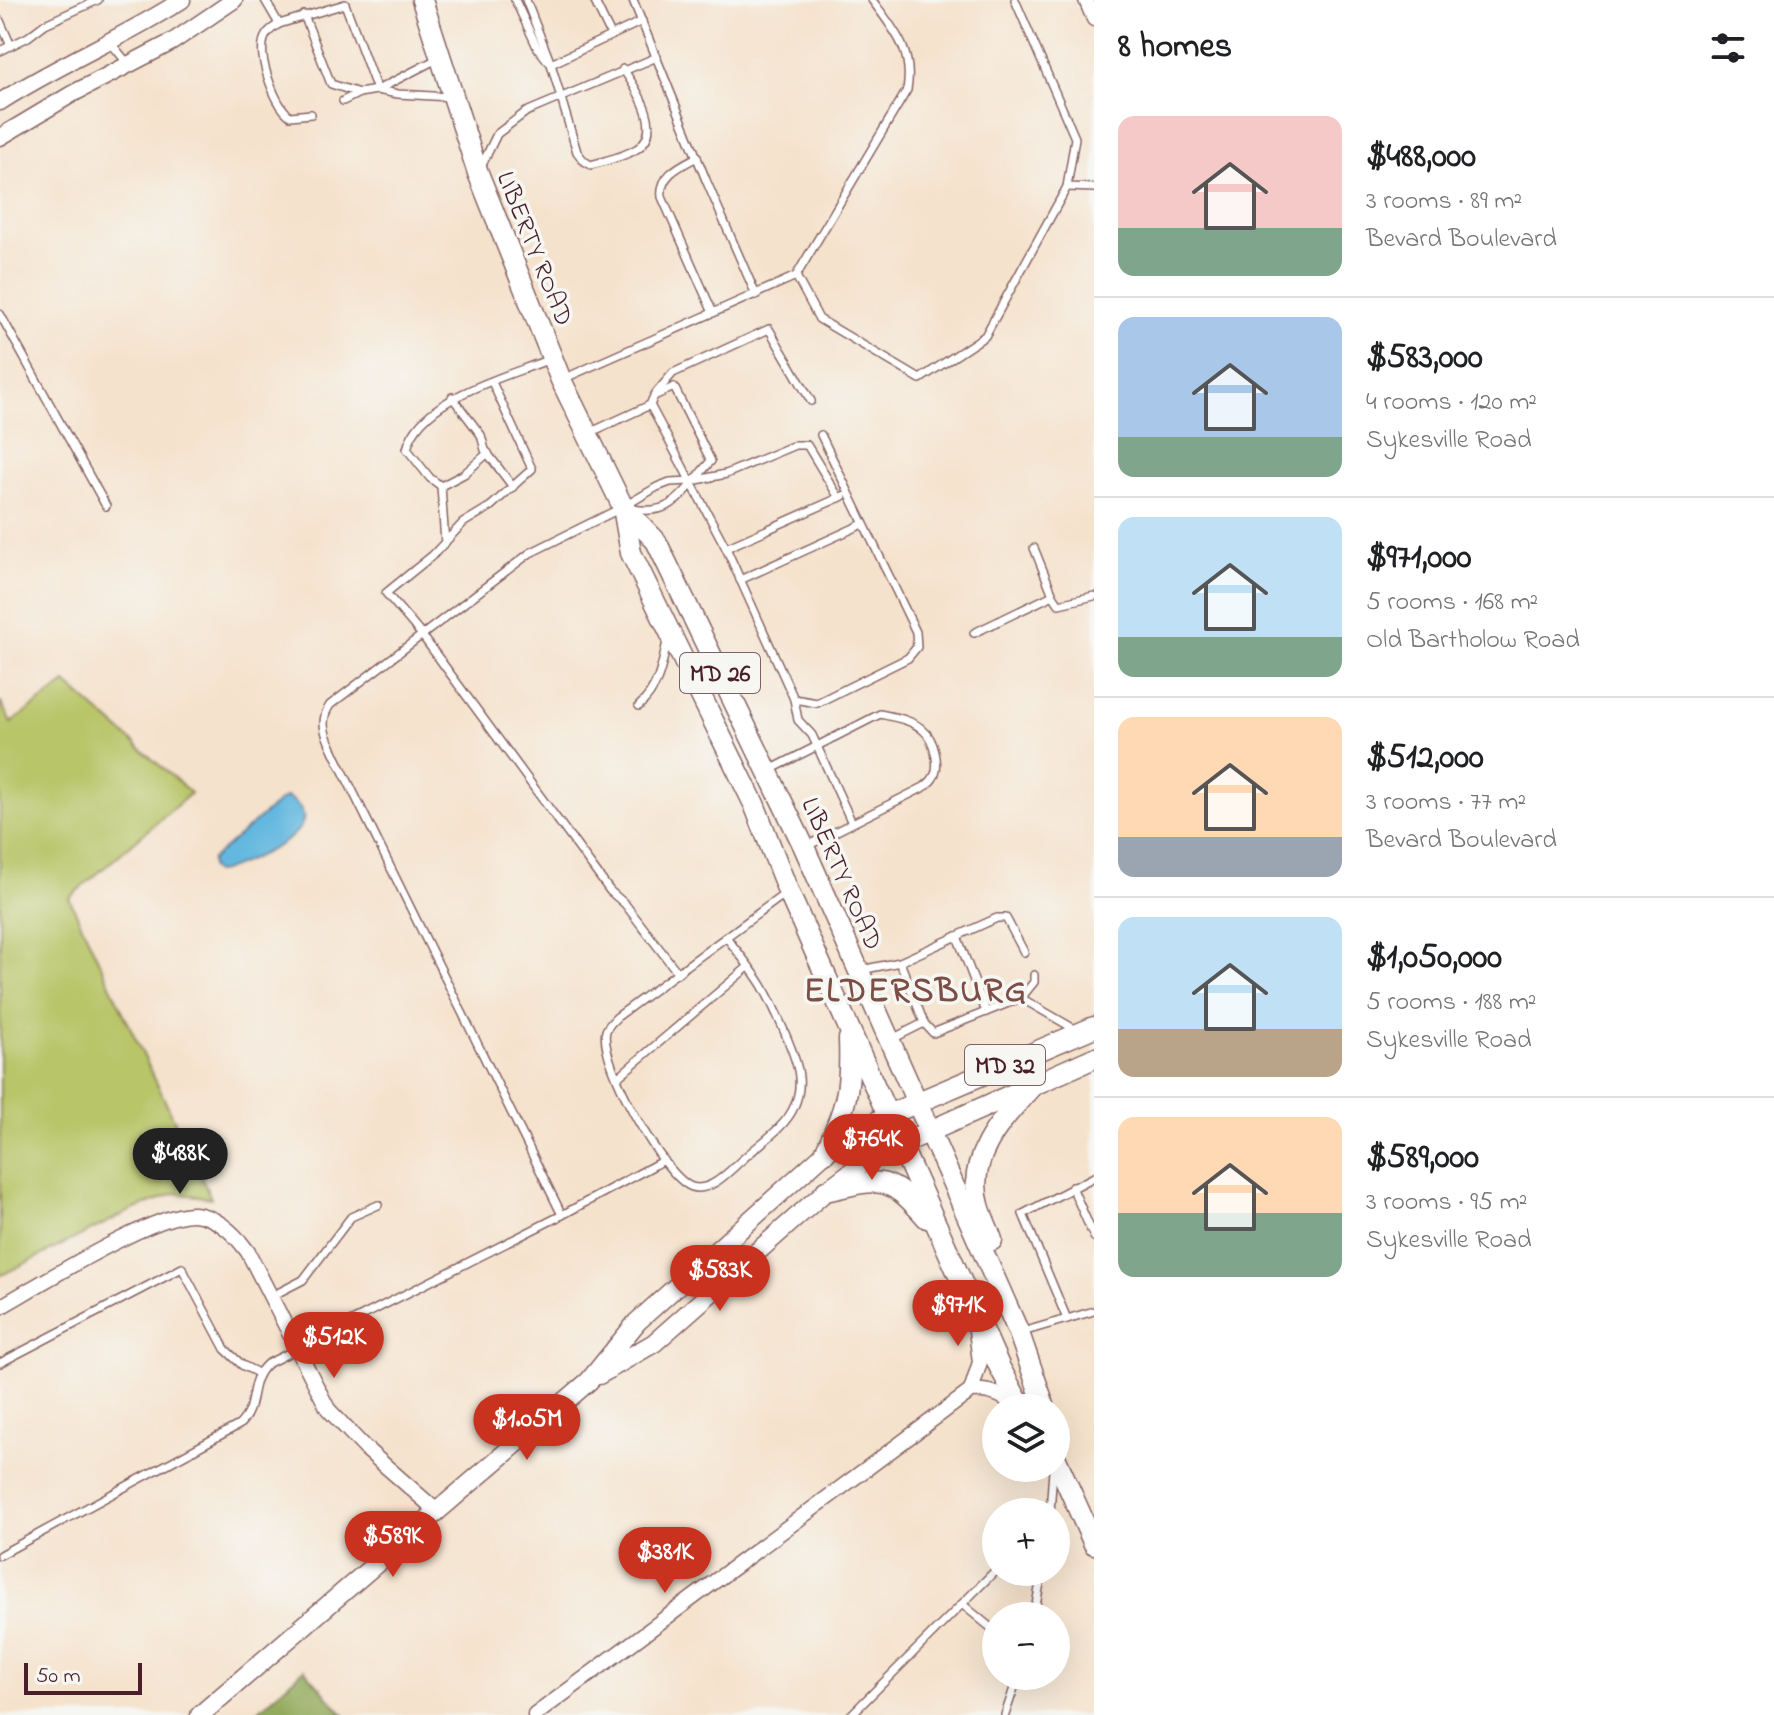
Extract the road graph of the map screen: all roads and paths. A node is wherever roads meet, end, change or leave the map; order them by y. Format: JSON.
{"nodes":[{"id":1,"x":98,"y":0,"type":"edge"},
{"id":2,"x":182,"y":0,"type":"edge"},
{"id":3,"x":234,"y":0,"type":"edge"},
{"id":4,"x":265,"y":0,"type":"edge"},
{"id":5,"x":422,"y":0,"type":"edge"},
{"id":6,"x":515,"y":0,"type":"edge"},
{"id":7,"x":526,"y":0,"type":"edge"},
{"id":8,"x":594,"y":0,"type":"edge"},
{"id":9,"x":633,"y":0,"type":"edge"},
{"id":10,"x":872,"y":0,"type":"edge"},
{"id":11,"x":1015,"y":0,"type":"edge"},
{"id":12,"x":1086,"y":0,"type":"edge"},
{"id":13,"x":304,"y":15,"type":"junction"},
{"id":14,"x":1094,"y":19,"type":"edge"},
{"id":15,"x":0,"y":21,"type":"edge"},
{"id":16,"x":642,"y":21,"type":"junction"},
{"id":17,"x":279,"y":24,"type":"junction"},
{"id":18,"x":611,"y":35,"type":"junction"},
{"id":19,"x":110,"y":42,"type":"junction"},
{"id":20,"x":11,"y":46,"type":"junction"},
{"id":21,"x":0,"y":51,"type":"edge"},
{"id":22,"x":439,"y":57,"type":"junction"},
{"id":23,"x":657,"y":57,"type":"junction"},
{"id":24,"x":551,"y":64,"type":"junction"},
{"id":25,"x":129,"y":66,"type":"junction"},
{"id":26,"x":623,"y":69,"type":"junction"},
{"id":27,"x":377,"y":90,"type":"junction"},
{"id":28,"x":359,"y":93,"type":"junction"},
{"id":29,"x":453,"y":97,"type":"junction"},
{"id":30,"x":561,"y":99,"type":"junction"},
{"id":31,"x":343,"y":101,"type":"dead end"},
{"id":32,"x":0,"y":102,"type":"edge"},
{"id":33,"x":311,"y":114,"type":"dead end"},
{"id":34,"x":0,"y":137,"type":"edge"},
{"id":35,"x":697,"y":157,"type":"junction"},
{"id":36,"x":478,"y":173,"type":"junction"},
{"id":37,"x":1067,"y":187,"type":"junction"},
{"id":38,"x":1094,"y":188,"type":"edge"},
{"id":39,"x":796,"y":276,"type":"junction"},
{"id":40,"x":756,"y":295,"type":"junction"},
{"id":41,"x":713,"y":313,"type":"junction"},
{"id":42,"x":0,"y":314,"type":"edge"},
{"id":43,"x":552,"y":358,"type":"junction"},
{"id":44,"x":561,"y":380,"type":"junction"},
{"id":45,"x":492,"y":382,"type":"junction"},
{"id":46,"x":654,"y":396,"type":"junction"},
{"id":47,"x":452,"y":397,"type":"junction"},
{"id":48,"x":811,"y":401,"type":"dead end"},
{"id":49,"x":650,"y":405,"type":"junction"},
{"id":50,"x":588,"y":434,"type":"junction"},
{"id":51,"x":821,"y":435,"type":"dead end"},
{"id":52,"x":488,"y":453,"type":"junction"},
{"id":53,"x":692,"y":481,"type":"junction"},
{"id":54,"x":441,"y":486,"type":"junction"},
{"id":55,"x":513,"y":487,"type":"junction"},
{"id":56,"x":849,"y":494,"type":"junction"},
{"id":57,"x":839,"y":498,"type":"junction"},
{"id":58,"x":106,"y":506,"type":"dead end"},
{"id":59,"x":623,"y":507,"type":"junction"},
{"id":60,"x":863,"y":524,"type":"junction"},
{"id":61,"x":445,"y":544,"type":"junction"},
{"id":62,"x":726,"y":548,"type":"junction"},
{"id":63,"x":1034,"y":548,"type":"dead end"},
{"id":64,"x":740,"y":580,"type":"junction"},
{"id":65,"x":1053,"y":595,"type":"junction"},
{"id":66,"x":1094,"y":596,"type":"edge"},
{"id":67,"x":669,"y":631,"type":"junction"},
{"id":68,"x":974,"y":633,"type":"dead end"},
{"id":69,"x":421,"y":634,"type":"junction"},
{"id":70,"x":794,"y":699,"type":"junction"},
{"id":71,"x":639,"y":706,"type":"dead end"},
{"id":72,"x":815,"y":747,"type":"junction"},
{"id":73,"x":768,"y":770,"type":"junction"},
{"id":74,"x":852,"y":823,"type":"junction"},
{"id":75,"x":804,"y":847,"type":"junction"},
{"id":76,"x":788,"y":891,"type":"junction"},
{"id":77,"x":957,"y":936,"type":"junction"},
{"id":78,"x":727,"y":938,"type":"junction"},
{"id":79,"x":1024,"y":952,"type":"dead end"},
{"id":80,"x":900,"y":962,"type":"junction"},
{"id":81,"x":748,"y":967,"type":"junction"},
{"id":82,"x":859,"y":970,"type":"junction"},
{"id":83,"x":678,"y":973,"type":"junction"},
{"id":84,"x":1034,"y":975,"type":"dead end"},
{"id":85,"x":1021,"y":998,"type":"junction"},
{"id":86,"x":986,"y":1012,"type":"junction"},
{"id":87,"x":924,"y":1023,"type":"junction"},
{"id":88,"x":849,"y":1027,"type":"junction"},
{"id":89,"x":1088,"y":1030,"type":"edge"},
{"id":90,"x":890,"y":1040,"type":"junction"},
{"id":91,"x":1094,"y":1058,"type":"edge"},
{"id":92,"x":617,"y":1078,"type":"junction"},
{"id":93,"x":1033,"y":1085,"type":"junction"},
{"id":94,"x":917,"y":1102,"type":"junction"},
{"id":95,"x":888,"y":1115,"type":"junction"},
{"id":96,"x":930,"y":1131,"type":"junction"},
{"id":97,"x":901,"y":1144,"type":"junction"},
{"id":98,"x":825,"y":1153,"type":"junction"},
{"id":99,"x":664,"y":1160,"type":"junction"},
{"id":100,"x":1094,"y":1177,"type":"edge"},
{"id":101,"x":1072,"y":1187,"type":"junction"},
{"id":102,"x":826,"y":1191,"type":"junction"},
{"id":103,"x":378,"y":1205,"type":"dead end"},
{"id":104,"x":562,"y":1215,"type":"junction"},
{"id":105,"x":940,"y":1232,"type":"junction"},
{"id":106,"x":1094,"y":1237,"type":"edge"},
{"id":107,"x":1002,"y":1294,"type":"junction"},
{"id":108,"x":272,"y":1296,"type":"junction"},
{"id":109,"x":0,"y":1307,"type":"edge"},
{"id":110,"x":974,"y":1310,"type":"junction"},
{"id":111,"x":1094,"y":1311,"type":"edge"},
{"id":112,"x":1067,"y":1319,"type":"junction"},
{"id":113,"x":1019,"y":1333,"type":"junction"},
{"id":114,"x":298,"y":1349,"type":"junction"},
{"id":115,"x":0,"y":1363,"type":"edge"},
{"id":116,"x":258,"y":1373,"type":"junction"},
{"id":117,"x":589,"y":1381,"type":"junction"},
{"id":118,"x":971,"y":1391,"type":"junction"},
{"id":119,"x":1000,"y":1394,"type":"edge"},
{"id":120,"x":1014,"y":1394,"type":"edge"},
{"id":121,"x":1040,"y":1394,"type":"edge"},
{"id":122,"x":1066,"y":1482,"type":"edge"},
{"id":123,"x":438,"y":1512,"type":"junction"},
{"id":124,"x":1094,"y":1544,"type":"edge"},
{"id":125,"x":0,"y":1555,"type":"edge"},
{"id":126,"x":982,"y":1584,"type":"edge"},
{"id":127,"x":962,"y":1604,"type":"junction"},
{"id":128,"x":982,"y":1620,"type":"edge"},
{"id":129,"x":1013,"y":1690,"type":"edge"},
{"id":130,"x":200,"y":1715,"type":"edge"},
{"id":131,"x":535,"y":1715,"type":"edge"},
{"id":132,"x":851,"y":1715,"type":"edge"},
{"id":133,"x":1005,"y":1715,"type":"edge"}],
"edges":[{"from":1,"to":20,"type":"lane"},
{"from":2,"to":19,"type":"street"},
{"from":3,"to":25,"type":"street"},
{"from":4,"to":17,"type":"lane"},
{"from":5,"to":22,"type":"main road","name":"LIBERTY ROAD","number":"MD 26"},
{"from":6,"to":24,"type":"lane"},
{"from":7,"to":24,"type":"lane"},
{"from":8,"to":18,"type":"lane"},
{"from":9,"to":16,"type":"lane"},
{"from":10,"to":39,"type":"lane"},
{"from":11,"to":37,"type":"lane"},
{"from":12,"to":14,"type":"street"},
{"from":13,"to":17,"type":"lane"},
{"from":13,"to":27,"type":"lane"},
{"from":13,"to":28,"type":"lane"},
{"from":15,"to":20,"type":"lane"},
{"from":16,"to":18,"type":"lane"},
{"from":16,"to":23,"type":"lane"},
{"from":17,"to":33,"type":"lane"},
{"from":18,"to":24,"type":"lane"},
{"from":19,"to":25,"type":"lane"},
{"from":19,"to":32,"type":"street"},
{"from":20,"to":21,"type":"lane"},
{"from":22,"to":27,"type":"lane"},
{"from":22,"to":29,"type":"main road","name":"LIBERTY ROAD","number":"MD 26"},
{"from":23,"to":26,"type":"lane"},
{"from":23,"to":35,"type":"lane"},
{"from":24,"to":30,"type":"lane"},
{"from":25,"to":34,"type":"street"},
{"from":26,"to":30,"type":"lane"},
{"from":26,"to":30,"type":"lane"},
{"from":27,"to":28,"type":"lane"},
{"from":27,"to":29,"type":"lane"},
{"from":28,"to":31,"type":"lane"},
{"from":29,"to":36,"type":"main road","name":"LIBERTY ROAD","number":"MD 26"},
{"from":30,"to":36,"type":"lane"},
{"from":35,"to":40,"type":"lane"},
{"from":35,"to":41,"type":"lane"},
{"from":36,"to":43,"type":"main road","name":"LIBERTY ROAD","number":"MD 26"},
{"from":37,"to":38,"type":"lane"},
{"from":37,"to":39,"type":"lane"},
{"from":39,"to":40,"type":"lane"},
{"from":40,"to":41,"type":"lane"},
{"from":41,"to":44,"type":"lane"},
{"from":42,"to":58,"type":"lane"},
{"from":43,"to":44,"type":"main road","name":"LIBERTY ROAD","number":"MD 26"},
{"from":43,"to":45,"type":"lane"},
{"from":44,"to":50,"type":"main road","name":"LIBERTY ROAD","number":"MD 26"},
{"from":45,"to":47,"type":"lane"},
{"from":45,"to":55,"type":"lane"},
{"from":46,"to":48,"type":"lane"},
{"from":46,"to":49,"type":"lane"},
{"from":46,"to":53,"type":"lane"},
{"from":47,"to":52,"type":"lane"},
{"from":47,"to":54,"type":"lane"},
{"from":49,"to":50,"type":"lane"},
{"from":49,"to":53,"type":"lane"},
{"from":50,"to":59,"type":"main road","name":"LIBERTY ROAD","number":"MD 26"},
{"from":51,"to":56,"type":"lane"},
{"from":52,"to":54,"type":"lane"},
{"from":52,"to":55,"type":"lane"},
{"from":53,"to":57,"type":"lane"},
{"from":53,"to":59,"type":"lane"},
{"from":53,"to":59,"type":"lane"},
{"from":53,"to":62,"type":"lane"},
{"from":54,"to":61,"type":"lane"},
{"from":55,"to":61,"type":"lane"},
{"from":56,"to":57,"type":"lane"},
{"from":56,"to":60,"type":"lane"},
{"from":57,"to":62,"type":"lane"},
{"from":59,"to":67,"type":"main road","name":"LIBERTY ROAD","number":"MD 26"},
{"from":59,"to":69,"type":"lane"},
{"from":59,"to":73,"type":"main road","name":"LIBERTY ROAD","number":"MD 26"},
{"from":60,"to":64,"type":"lane"},
{"from":60,"to":70,"type":"lane"},
{"from":61,"to":69,"type":"lane"},
{"from":62,"to":64,"type":"lane"},
{"from":63,"to":65,"type":"lane"},
{"from":64,"to":70,"type":"lane"},
{"from":65,"to":66,"type":"lane"},
{"from":65,"to":68,"type":"lane"},
{"from":67,"to":71,"type":"lane"},
{"from":67,"to":76,"type":"main road","name":"LIBERTY ROAD","number":"MD 26"},
{"from":69,"to":83,"type":"lane"},
{"from":69,"to":104,"type":"lane"},
{"from":70,"to":72,"type":"lane"},
{"from":72,"to":73,"type":"lane"},
{"from":72,"to":74,"type":"lane"},
{"from":72,"to":74,"type":"lane"},
{"from":73,"to":75,"type":"main road","name":"LIBERTY ROAD","number":"MD 26"},
{"from":74,"to":75,"type":"lane"},
{"from":75,"to":82,"type":"main road","name":"LIBERTY ROAD","number":"MD 26"},
{"from":76,"to":78,"type":"lane"},
{"from":76,"to":88,"type":"main road","name":"LIBERTY ROAD","number":"MD 26"},
{"from":77,"to":79,"type":"lane"},
{"from":77,"to":80,"type":"lane"},
{"from":77,"to":86,"type":"lane"},
{"from":78,"to":81,"type":"lane"},
{"from":78,"to":83,"type":"lane"},
{"from":80,"to":82,"type":"lane"},
{"from":80,"to":87,"type":"lane"},
{"from":81,"to":92,"type":"lane"},
{"from":81,"to":99,"type":"lane"},
{"from":82,"to":90,"type":"main road","name":"LIBERTY ROAD","number":"MD 26"},
{"from":83,"to":92,"type":"lane"},
{"from":84,"to":85,"type":"lane"},
{"from":85,"to":86,"type":"lane"},
{"from":85,"to":89,"type":"lane"},
{"from":86,"to":87,"type":"lane"},
{"from":87,"to":90,"type":"lane"},
{"from":88,"to":95,"type":"main road","name":"LIBERTY ROAD","number":"MD 26"},
{"from":88,"to":98,"type":"main road"},
{"from":89,"to":94,"type":"main road","number":"MD 32"},
{"from":90,"to":94,"type":"main road","name":"LIBERTY ROAD","number":"MD 26"},
{"from":91,"to":93,"type":"main road","number":"MD 32"},
{"from":92,"to":99,"type":"lane"},
{"from":93,"to":96,"type":"main road","number":"MD 32"},
{"from":93,"to":107,"type":"main road"},
{"from":94,"to":95,"type":"main road","number":"MD 32"},
{"from":94,"to":96,"type":"main road","name":"LIBERTY ROAD","number":"MD 26"},
{"from":95,"to":97,"type":"main road","name":"LIBERTY ROAD","number":"MD 26"},
{"from":95,"to":98,"type":"main road","number":"MD 32"},
{"from":96,"to":97,"type":"main road","number":"MD 32"},
{"from":96,"to":107,"type":"main road","name":"LIBERTY ROAD","number":"MD 26"},
{"from":97,"to":102,"type":"main road","number":"MD 32"},
{"from":97,"to":105,"type":"main road","name":"LIBERTY ROAD","number":"MD 26"},
{"from":98,"to":117,"type":"main road","number":"MD 32"},
{"from":99,"to":104,"type":"lane"},
{"from":100,"to":101,"type":"lane"},
{"from":101,"to":106,"type":"lane"},
{"from":101,"to":112,"type":"lane"},
{"from":102,"to":105,"type":"main road"},
{"from":102,"to":117,"type":"main road","number":"MD 32"},
{"from":103,"to":108,"type":"lane"},
{"from":104,"to":114,"type":"lane"},
{"from":105,"to":110,"type":"main road","name":"LIBERTY ROAD","number":"MD 26"},
{"from":107,"to":113,"type":"main road","name":"LIBERTY ROAD","number":"MD 26"},
{"from":108,"to":109,"type":"street"},
{"from":108,"to":114,"type":"street"},
{"from":110,"to":118,"type":"street"},
{"from":110,"to":120,"type":"main road","name":"LIBERTY ROAD","number":"MD 26"},
{"from":111,"to":112,"type":"lane"},
{"from":112,"to":113,"type":"lane"},
{"from":113,"to":121,"type":"main road","name":"LIBERTY ROAD","number":"MD 26"},
{"from":114,"to":116,"type":"lane"},
{"from":114,"to":123,"type":"street"},
{"from":115,"to":116,"type":"lane"},
{"from":116,"to":125,"type":"lane"},
{"from":117,"to":123,"type":"main road","number":"MD 32"},
{"from":118,"to":119,"type":"street"},
{"from":118,"to":131,"type":"street"},
{"from":122,"to":124,"type":"main road"},
{"from":123,"to":130,"type":"main road","number":"MD 32"},
{"from":126,"to":127,"type":"lane"},
{"from":127,"to":128,"type":"lane"},
{"from":127,"to":132,"type":"lane"},
{"from":129,"to":133,"type":"lane"}]}
